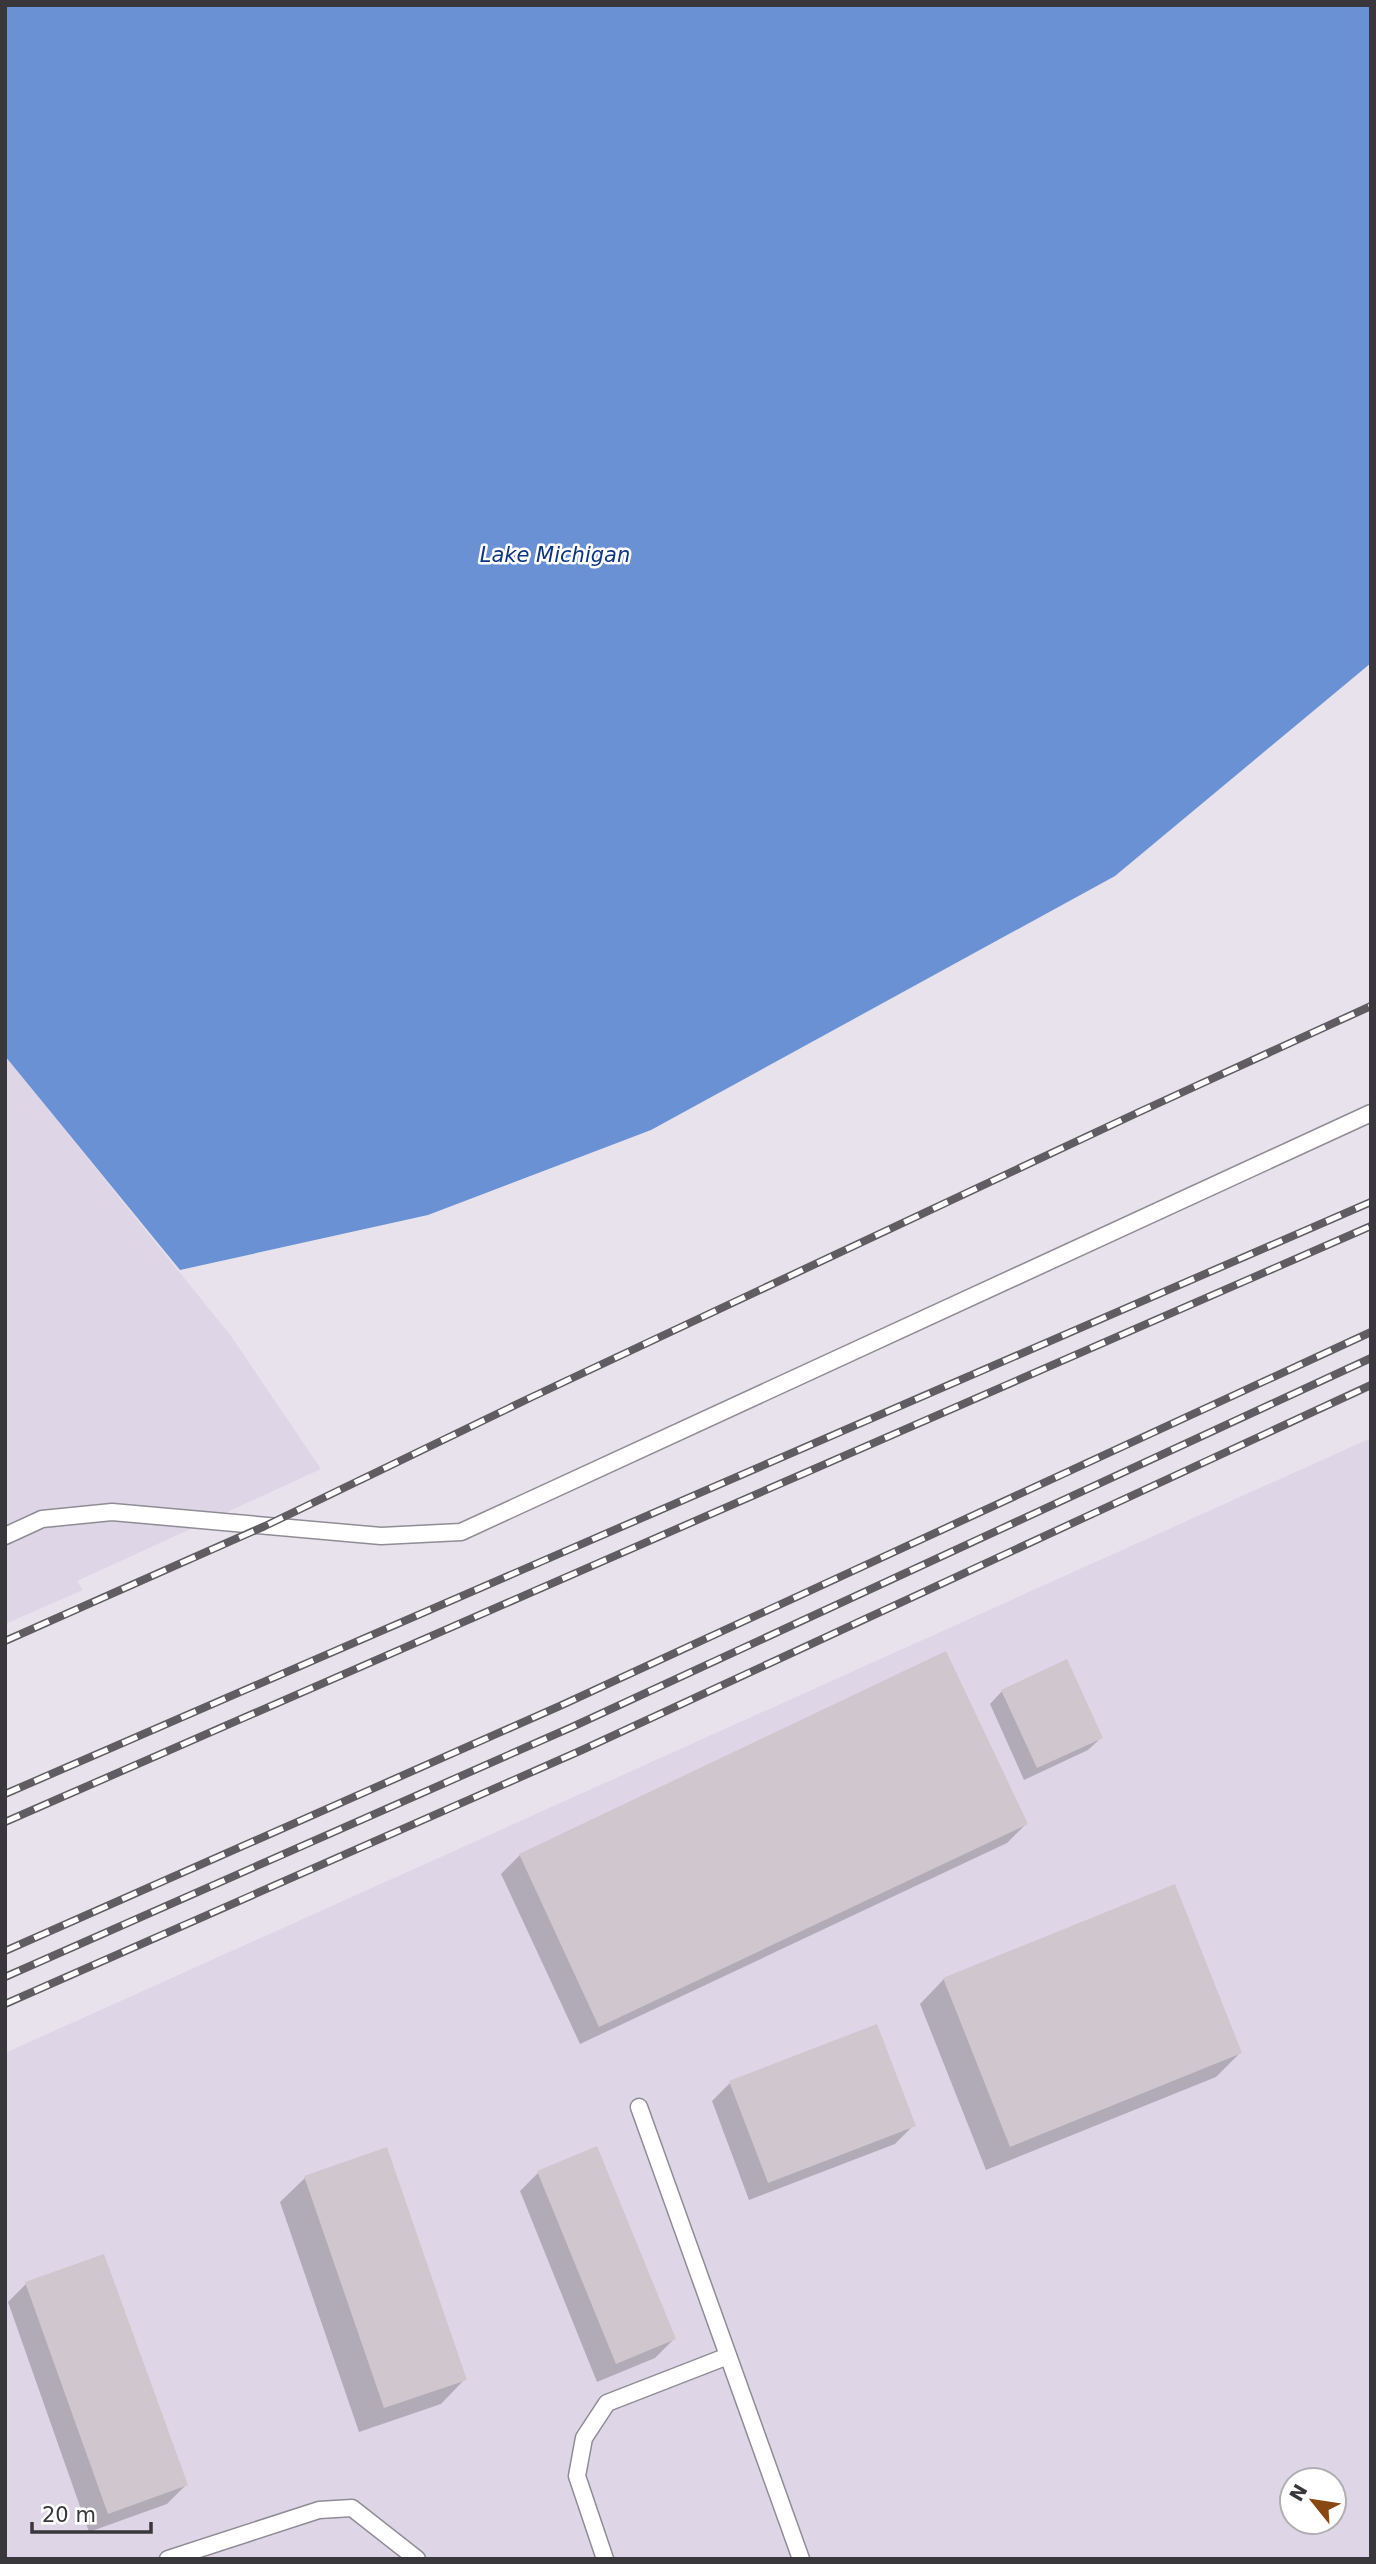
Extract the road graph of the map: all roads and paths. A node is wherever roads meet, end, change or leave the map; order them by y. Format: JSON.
{"nodes":[{"id":1,"x":1371,"y":1113,"type":"edge"},
{"id":2,"x":5,"y":1536,"type":"edge"},
{"id":3,"x":639,"y":2107,"type":"dead end"},
{"id":4,"x":728,"y":2356,"type":"junction"},
{"id":5,"x":168,"y":2559,"type":"edge"},
{"id":6,"x":417,"y":2559,"type":"edge"},
{"id":7,"x":605,"y":2559,"type":"edge"},
{"id":8,"x":801,"y":2559,"type":"edge"}],
"edges":[{"from":1,"to":2,"type":"lane"},
{"from":3,"to":4,"type":"lane"},
{"from":4,"to":7,"type":"lane"},
{"from":4,"to":8,"type":"lane"},
{"from":5,"to":6,"type":"lane"}]}
